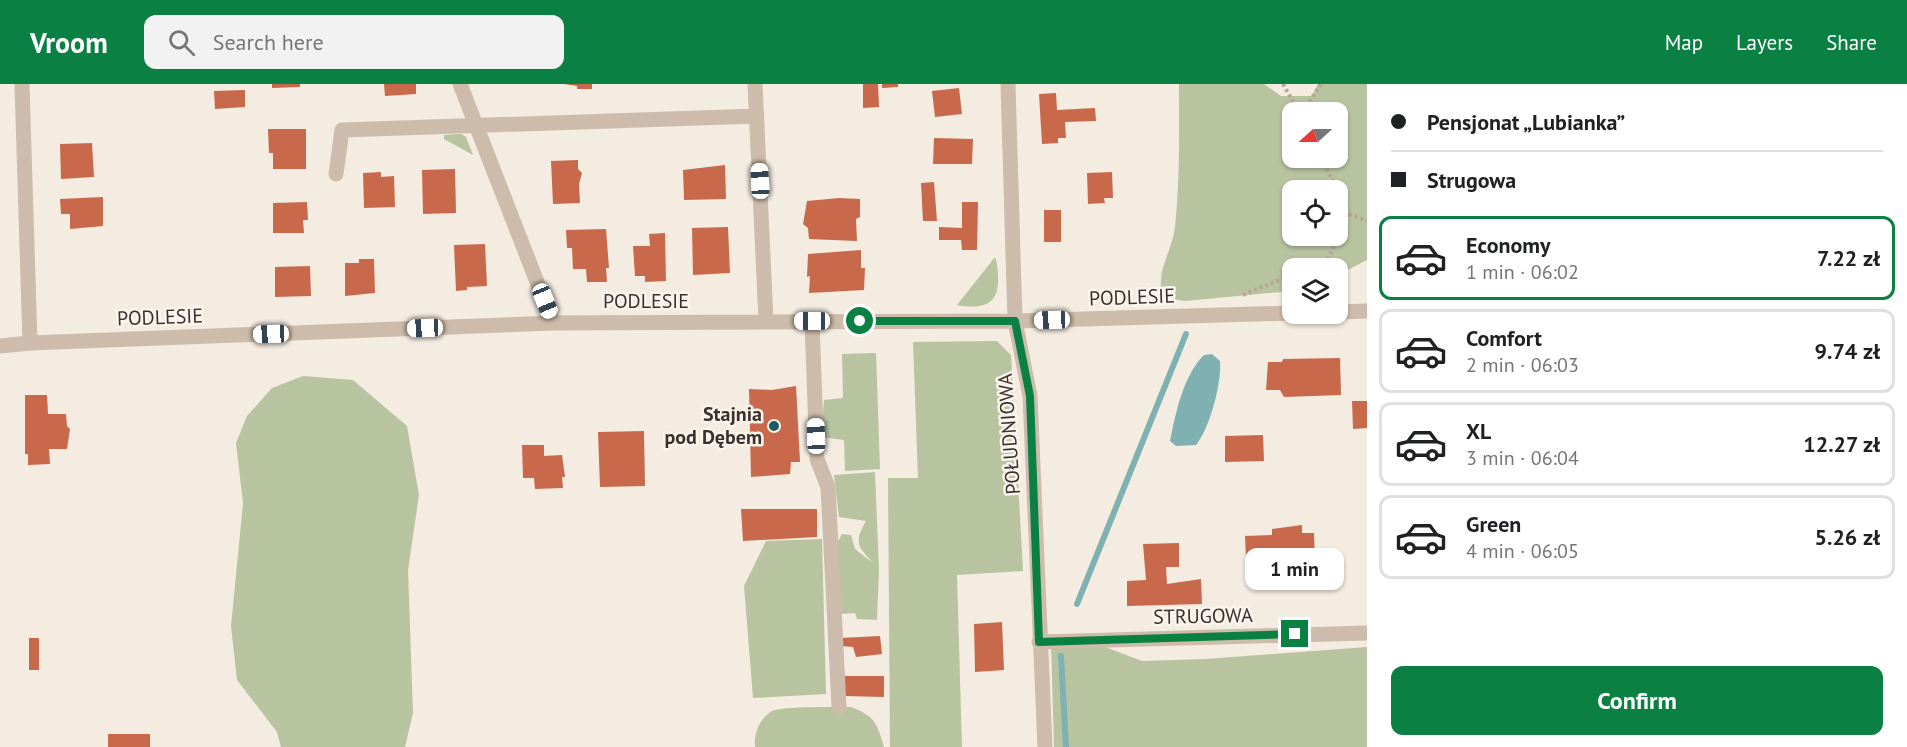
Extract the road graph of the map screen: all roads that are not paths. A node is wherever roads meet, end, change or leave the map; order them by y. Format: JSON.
{"nodes":[{"id":1,"x":22,"y":84,"type":"edge"},
{"id":2,"x":460,"y":84,"type":"edge"},
{"id":3,"x":755,"y":84,"type":"edge"},
{"id":4,"x":1008,"y":84,"type":"edge"},
{"id":5,"x":756,"y":116,"type":"junction"},
{"id":6,"x":476,"y":124,"type":"junction"},
{"id":7,"x":336,"y":174,"type":"dead end"},
{"id":8,"x":1367,"y":311,"type":"edge"},
{"id":9,"x":1348,"y":312,"type":"edge"},
{"id":10,"x":1282,"y":313,"type":"edge"},
{"id":11,"x":766,"y":321,"type":"junction"},
{"id":12,"x":812,"y":321,"type":"junction"},
{"id":13,"x":1015,"y":321,"type":"junction"},
{"id":14,"x":553,"y":323,"type":"junction"},
{"id":15,"x":30,"y":343,"type":"junction"},
{"id":16,"x":0,"y":346,"type":"edge"},
{"id":17,"x":1367,"y":633,"type":"edge"},
{"id":18,"x":1039,"y":642,"type":"junction"},
{"id":19,"x":839,"y":707,"type":"dead end"},
{"id":20,"x":1045,"y":747,"type":"edge"}],
"edges":[{"from":1,"to":15,"type":"street"},
{"from":2,"to":6,"type":"street"},
{"from":3,"to":5,"type":"street"},
{"from":4,"to":13,"type":"street","name":"POŁUDNIOWA"},
{"from":5,"to":6,"type":"street"},
{"from":5,"to":11,"type":"street"},
{"from":6,"to":7,"type":"street"},
{"from":6,"to":14,"type":"street"},
{"from":8,"to":9,"type":"street"},
{"from":10,"to":13,"type":"street","name":"PODLESIE"},
{"from":11,"to":12,"type":"street","name":"PODLESIE"},
{"from":11,"to":14,"type":"street","name":"PODLESIE"},
{"from":12,"to":13,"type":"street","name":"PODLESIE"},
{"from":12,"to":19,"type":"street"},
{"from":13,"to":18,"type":"street","name":"POŁUDNIOWA"},
{"from":14,"to":15,"type":"street","name":"PODLESIE"},
{"from":15,"to":16,"type":"street","name":"PODLESIE"},
{"from":17,"to":18,"type":"street","name":"STRUGOWA"},
{"from":18,"to":20,"type":"street","name":"POŁUDNIOWA"}]}
